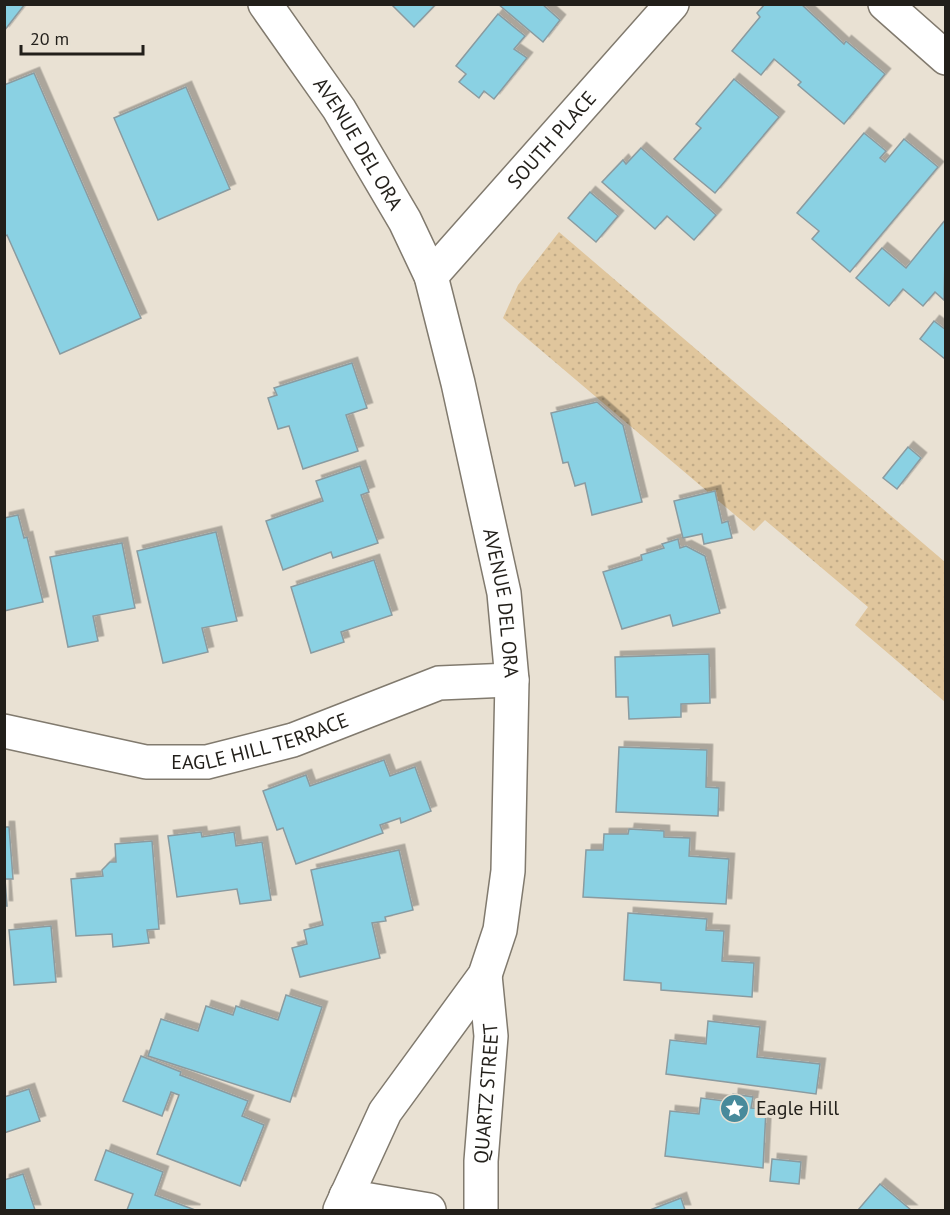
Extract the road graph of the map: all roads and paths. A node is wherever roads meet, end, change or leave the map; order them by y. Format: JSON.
{"nodes":[{"id":1,"x":265,"y":4,"type":"edge"},
{"id":2,"x":672,"y":4,"type":"edge"},
{"id":3,"x":885,"y":4,"type":"edge"},
{"id":4,"x":945,"y":58,"type":"edge"},
{"id":5,"x":431,"y":276,"type":"junction"},
{"id":6,"x":512,"y":680,"type":"junction"},
{"id":7,"x":4,"y":731,"type":"edge"},
{"id":8,"x":485,"y":975,"type":"junction"},
{"id":9,"x":343,"y":1203,"type":"edge"},
{"id":10,"x":429,"y":1210,"type":"edge"},
{"id":11,"x":481,"y":1210,"type":"edge"}],
"edges":[{"from":1,"to":5,"type":"street","name":"AVENUE DEL ORA"},
{"from":2,"to":5,"type":"street","name":"SOUTH PLACE"},
{"from":3,"to":4,"type":"street"},
{"from":5,"to":6,"type":"street","name":"AVENUE DEL ORA"},
{"from":6,"to":7,"type":"street","name":"EAGLE HILL TERRACE"},
{"from":6,"to":8,"type":"street","name":"AVENUE DEL ORA"},
{"from":8,"to":9,"type":"street","name":"AVENUE DEL ORA"},
{"from":8,"to":11,"type":"street","name":"QUARTZ STREET"},
{"from":9,"to":10,"type":"street"}]}
